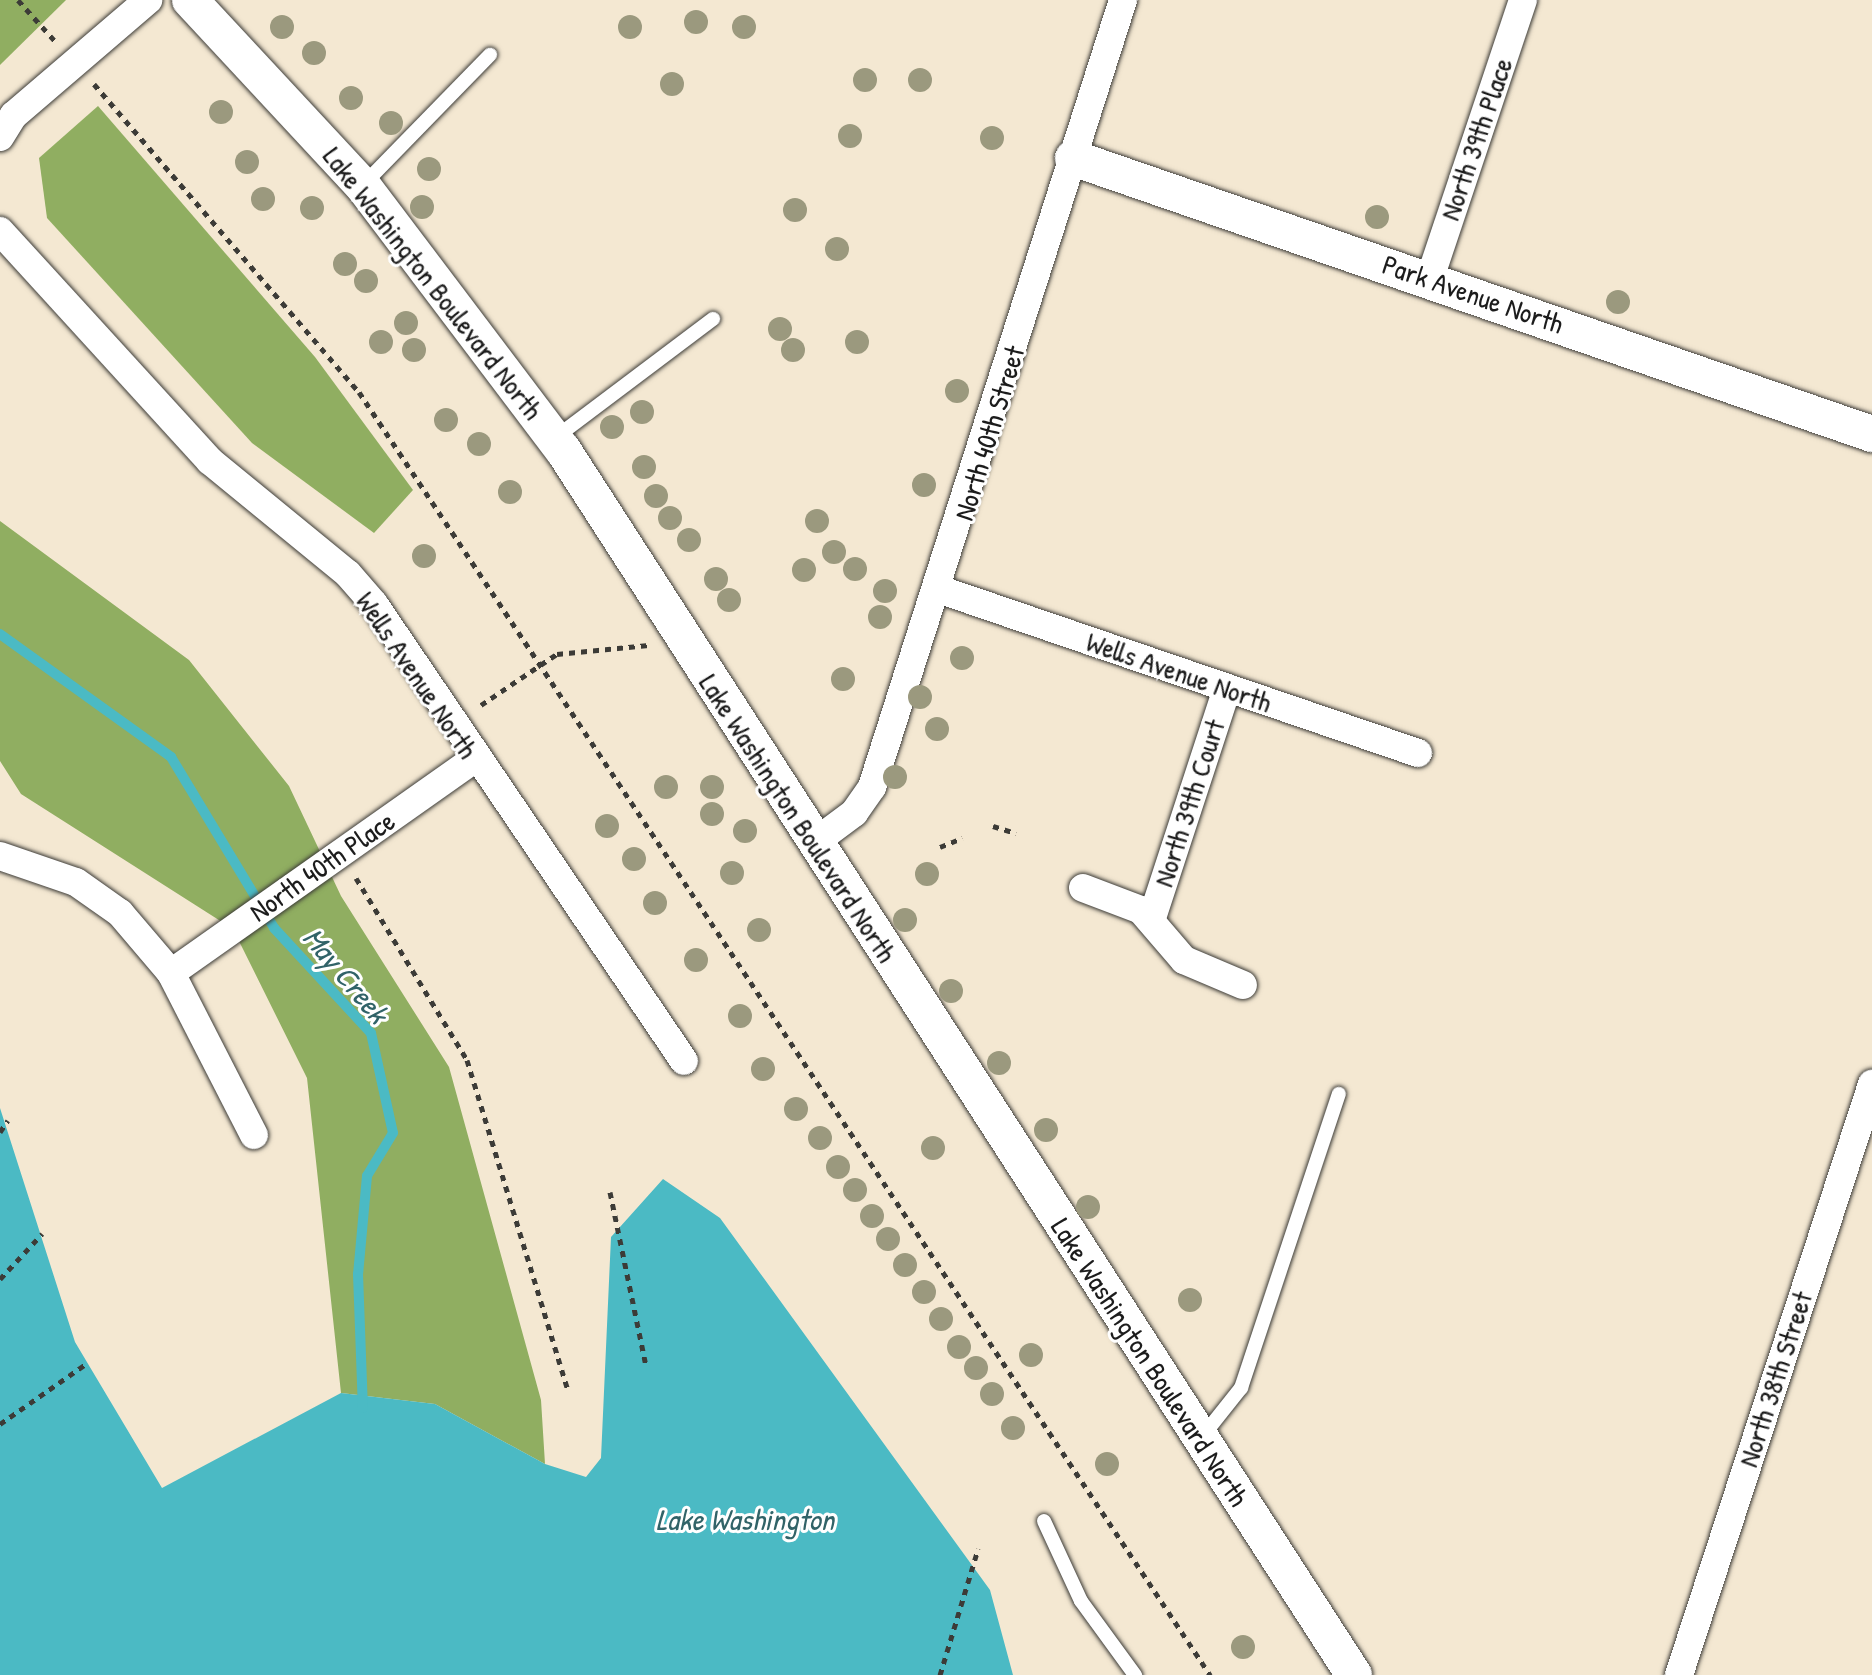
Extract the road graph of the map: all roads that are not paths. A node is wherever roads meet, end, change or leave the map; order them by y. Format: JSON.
{"nodes":[{"id":1,"x":148,"y":0,"type":"edge"},
{"id":2,"x":190,"y":0,"type":"edge"},
{"id":3,"x":1123,"y":0,"type":"edge"},
{"id":4,"x":1523,"y":0,"type":"edge"},
{"id":5,"x":490,"y":55,"type":"dead end"},
{"id":6,"x":0,"y":137,"type":"edge"},
{"id":7,"x":1073,"y":158,"type":"junction"},
{"id":8,"x":363,"y":186,"type":"junction"},
{"id":9,"x":0,"y":231,"type":"edge"},
{"id":10,"x":1430,"y":278,"type":"junction"},
{"id":11,"x":713,"y":319,"type":"dead end"},
{"id":12,"x":1872,"y":434,"type":"edge"},
{"id":13,"x":554,"y":438,"type":"junction"},
{"id":14,"x":941,"y":590,"type":"junction"},
{"id":15,"x":1227,"y":688,"type":"junction"},
{"id":16,"x":1418,"y":753,"type":"dead end"},
{"id":17,"x":473,"y":760,"type":"junction"},
{"id":18,"x":815,"y":842,"type":"junction"},
{"id":19,"x":0,"y":856,"type":"edge"},
{"id":20,"x":1083,"y":888,"type":"dead end"},
{"id":21,"x":1152,"y":918,"type":"junction"},
{"id":22,"x":171,"y":973,"type":"junction"},
{"id":23,"x":1243,"y":985,"type":"dead end"},
{"id":24,"x":684,"y":1061,"type":"dead end"},
{"id":25,"x":1872,"y":1084,"type":"edge"},
{"id":26,"x":1339,"y":1094,"type":"dead end"},
{"id":27,"x":254,"y":1135,"type":"dead end"},
{"id":28,"x":1200,"y":1440,"type":"junction"},
{"id":29,"x":1044,"y":1521,"type":"dead end"},
{"id":30,"x":1135,"y":1675,"type":"edge"},
{"id":31,"x":1354,"y":1675,"type":"edge"},
{"id":32,"x":1679,"y":1675,"type":"edge"}],
"edges":[{"from":1,"to":6,"type":"street"},
{"from":2,"to":8,"type":"street","name":"Lake Washington Boulevard North"},
{"from":3,"to":7,"type":"street","name":"North 40th Street"},
{"from":4,"to":10,"type":"street","name":"North 39th Place"},
{"from":5,"to":8,"type":"lane"},
{"from":7,"to":10,"type":"street","name":"Park Avenue North"},
{"from":7,"to":14,"type":"street","name":"North 40th Street"},
{"from":8,"to":13,"type":"street","name":"Lake Washington Boulevard North"},
{"from":9,"to":17,"type":"street","name":"Wells Avenue North"},
{"from":10,"to":12,"type":"street","name":"Park Avenue North"},
{"from":11,"to":13,"type":"lane"},
{"from":13,"to":18,"type":"street","name":"Lake Washington Boulevard North"},
{"from":14,"to":15,"type":"street","name":"Wells Avenue North"},
{"from":14,"to":18,"type":"street","name":"North 40th Street"},
{"from":15,"to":16,"type":"street","name":"Wells Avenue North"},
{"from":15,"to":21,"type":"street","name":"North 39th Court"},
{"from":17,"to":22,"type":"street","name":"North 40th Place"},
{"from":17,"to":24,"type":"street","name":"Wells Avenue North"},
{"from":18,"to":28,"type":"street","name":"Lake Washington Boulevard North"},
{"from":19,"to":22,"type":"street"},
{"from":20,"to":21,"type":"street","name":"North 39th Court"},
{"from":21,"to":23,"type":"street","name":"North 39th Court"},
{"from":22,"to":27,"type":"street"},
{"from":25,"to":32,"type":"street","name":"North 38th Street"},
{"from":26,"to":28,"type":"lane"},
{"from":28,"to":31,"type":"street","name":"Lake Washington Boulevard North"},
{"from":29,"to":30,"type":"lane"}]}
